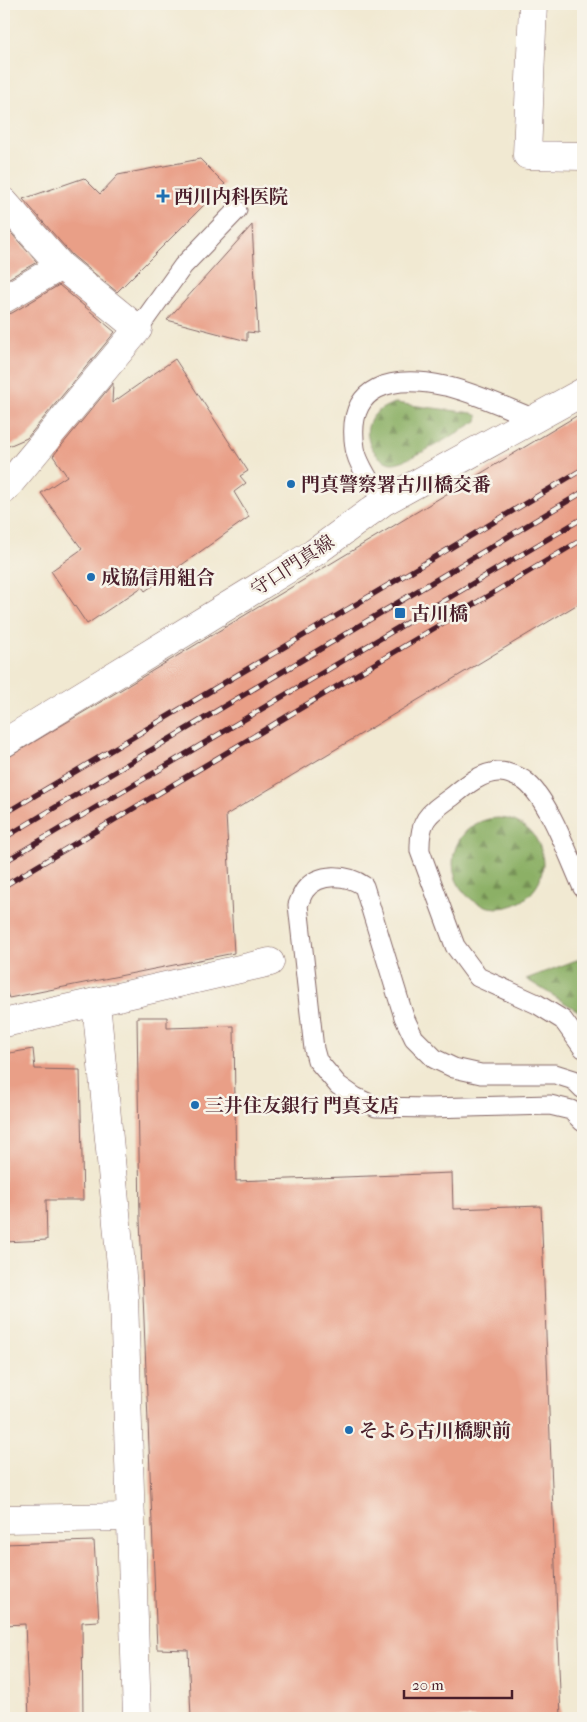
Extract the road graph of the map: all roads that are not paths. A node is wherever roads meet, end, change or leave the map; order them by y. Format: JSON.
{"nodes":[{"id":1,"x":533,"y":4,"type":"edge"},
{"id":2,"x":583,"y":156,"type":"edge"},
{"id":3,"x":4,"y":202,"type":"edge"},
{"id":4,"x":237,"y":210,"type":"dead end"},
{"id":5,"x":61,"y":266,"type":"junction"},
{"id":6,"x":4,"y":299,"type":"edge"},
{"id":7,"x":138,"y":329,"type":"junction"},
{"id":8,"x":583,"y":392,"type":"edge"},
{"id":9,"x":535,"y":419,"type":"junction"},
{"id":10,"x":4,"y":490,"type":"edge"},
{"id":11,"x":383,"y":502,"type":"junction"},
{"id":12,"x":4,"y":743,"type":"edge"},
{"id":13,"x":583,"y":888,"type":"edge"},
{"id":14,"x":270,"y":962,"type":"dead end"},
{"id":15,"x":96,"y":1002,"type":"junction"},
{"id":16,"x":4,"y":1023,"type":"edge"},
{"id":17,"x":583,"y":1048,"type":"edge"},
{"id":18,"x":583,"y":1089,"type":"edge"},
{"id":19,"x":583,"y":1122,"type":"edge"},
{"id":20,"x":131,"y":1518,"type":"junction"},
{"id":21,"x":4,"y":1519,"type":"edge"},
{"id":22,"x":137,"y":1718,"type":"edge"}],
"edges":[{"from":1,"to":2,"type":"street"},
{"from":3,"to":5,"type":"street"},
{"from":4,"to":7,"type":"lane"},
{"from":5,"to":6,"type":"street"},
{"from":5,"to":7,"type":"street"},
{"from":7,"to":10,"type":"street"},
{"from":8,"to":9,"type":"street","name":"守口門真線"},
{"from":9,"to":11,"type":"street","name":"守口門真線"},
{"from":9,"to":11,"type":"lane"},
{"from":11,"to":12,"type":"street","name":"守口門真線"},
{"from":13,"to":17,"type":"lane"},
{"from":14,"to":15,"type":"street"},
{"from":15,"to":16,"type":"street"},
{"from":15,"to":20,"type":"street"},
{"from":18,"to":19,"type":"lane"},
{"from":20,"to":21,"type":"street"},
{"from":20,"to":22,"type":"street"}]}
